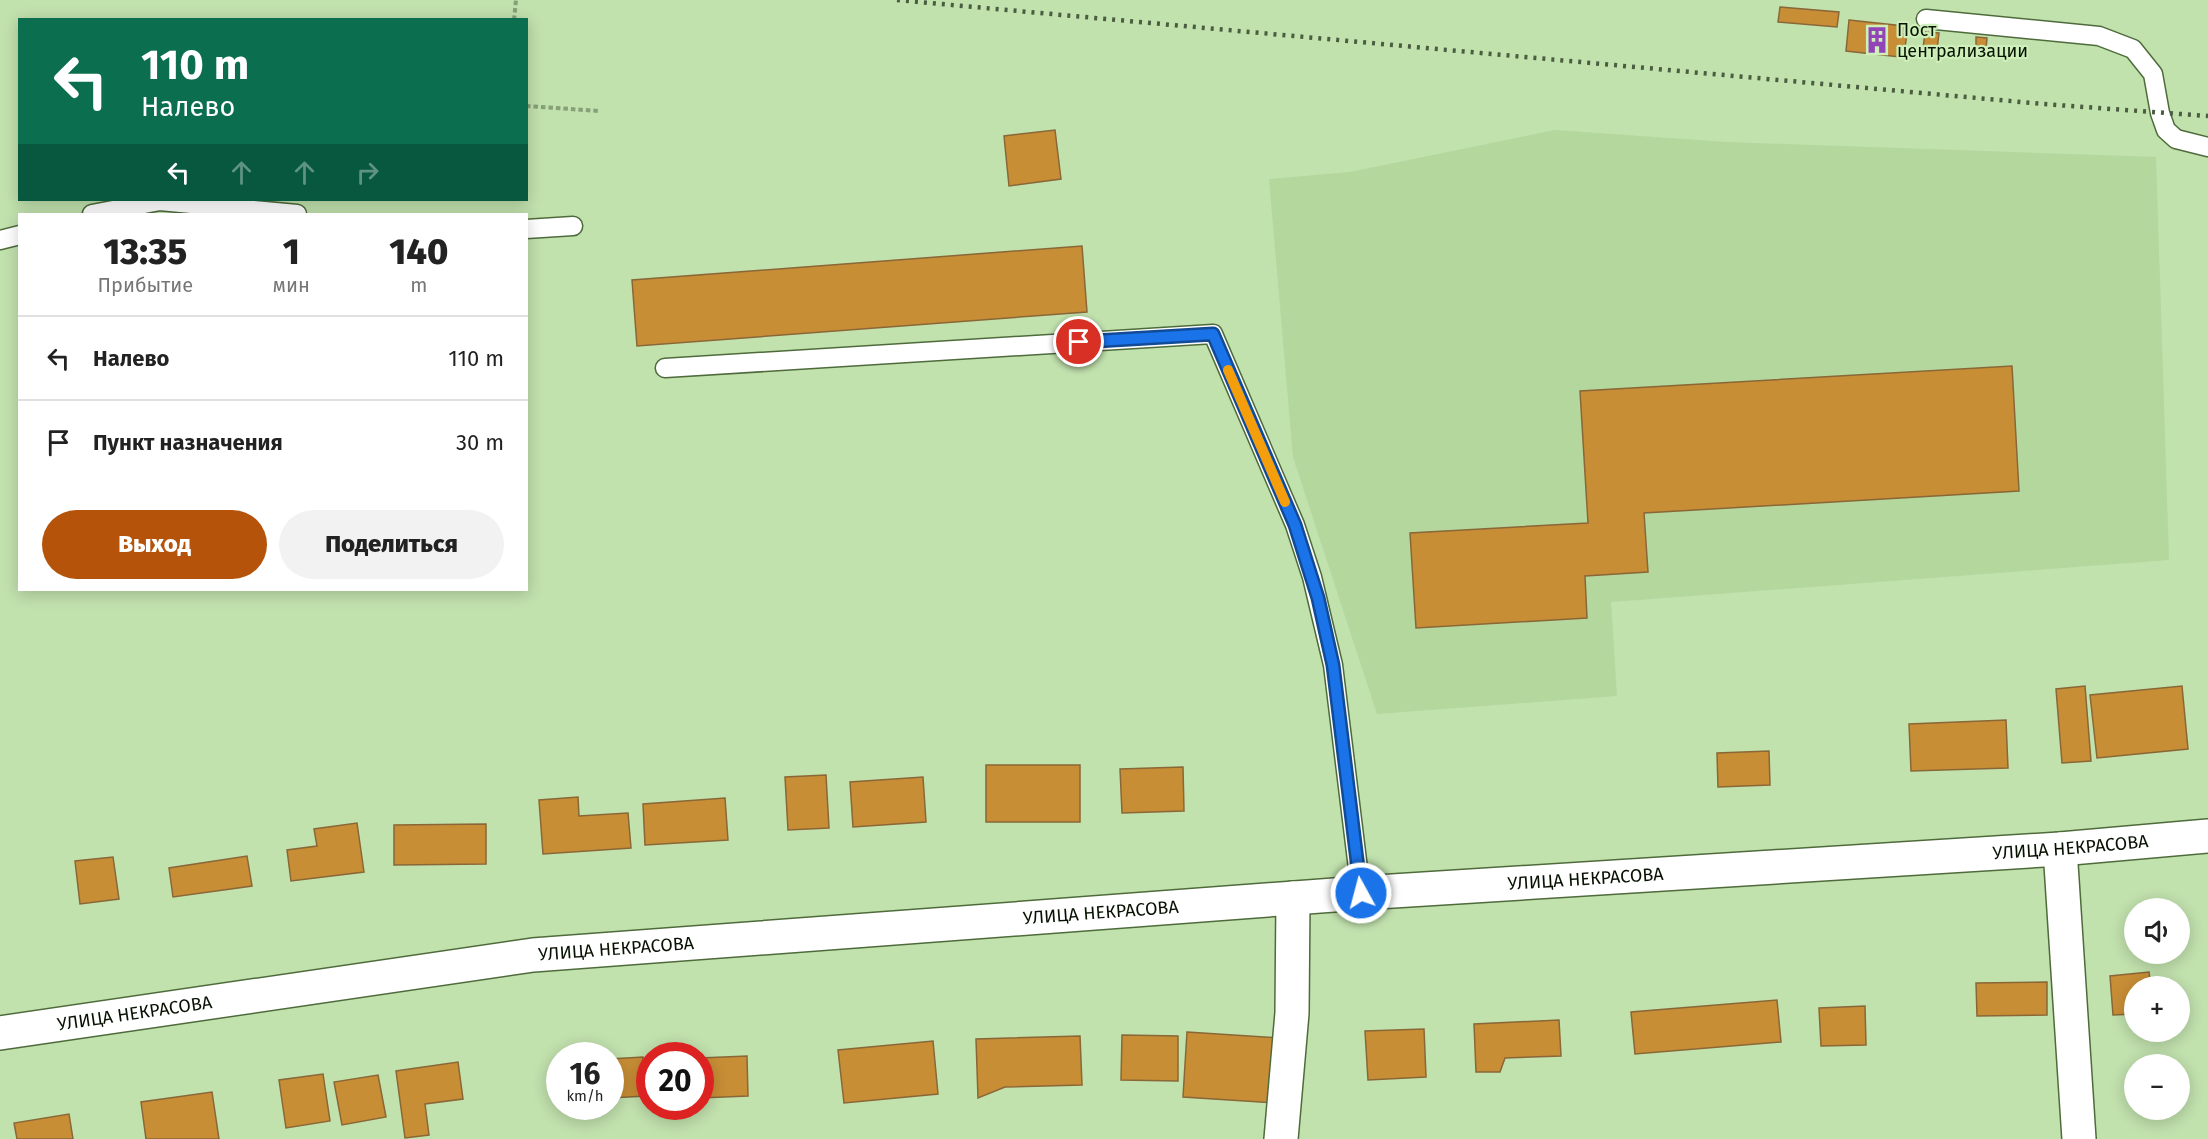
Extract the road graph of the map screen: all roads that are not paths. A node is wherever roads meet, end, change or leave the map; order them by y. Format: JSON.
{"nodes":[{"id":1,"x":1926,"y":19,"type":"dead end"},
{"id":2,"x":2208,"y":147,"type":"edge"},
{"id":3,"x":160,"y":201,"type":"edge"},
{"id":4,"x":160,"y":201,"type":"edge"},
{"id":5,"x":97,"y":213,"type":"edge"},
{"id":6,"x":286,"y":213,"type":"edge"},
{"id":7,"x":573,"y":226,"type":"dead end"},
{"id":8,"x":528,"y":229,"type":"edge"},
{"id":9,"x":18,"y":236,"type":"edge"},
{"id":10,"x":0,"y":240,"type":"edge"},
{"id":11,"x":665,"y":368,"type":"dead end"},
{"id":12,"x":2208,"y":836,"type":"edge"},
{"id":13,"x":2060,"y":849,"type":"junction"},
{"id":14,"x":1361,"y":893,"type":"junction"},
{"id":15,"x":1293,"y":898,"type":"junction"},
{"id":16,"x":0,"y":1033,"type":"edge"},
{"id":17,"x":1281,"y":1139,"type":"edge"},
{"id":18,"x":2079,"y":1139,"type":"edge"}],
"edges":[{"from":1,"to":2,"type":"lane"},
{"from":3,"to":6,"type":"lane"},
{"from":4,"to":5,"type":"lane"},
{"from":7,"to":8,"type":"lane"},
{"from":9,"to":10,"type":"lane"},
{"from":11,"to":14,"type":"lane"},
{"from":12,"to":13,"type":"street","name":"УЛИЦА НЕКРАСОВА"},
{"from":13,"to":14,"type":"street","name":"УЛИЦА НЕКРАСОВА"},
{"from":13,"to":18,"type":"street"},
{"from":14,"to":15,"type":"street","name":"УЛИЦА НЕКРАСОВА"},
{"from":15,"to":16,"type":"street","name":"УЛИЦА НЕКРАСОВА"},
{"from":15,"to":17,"type":"street"}]}
